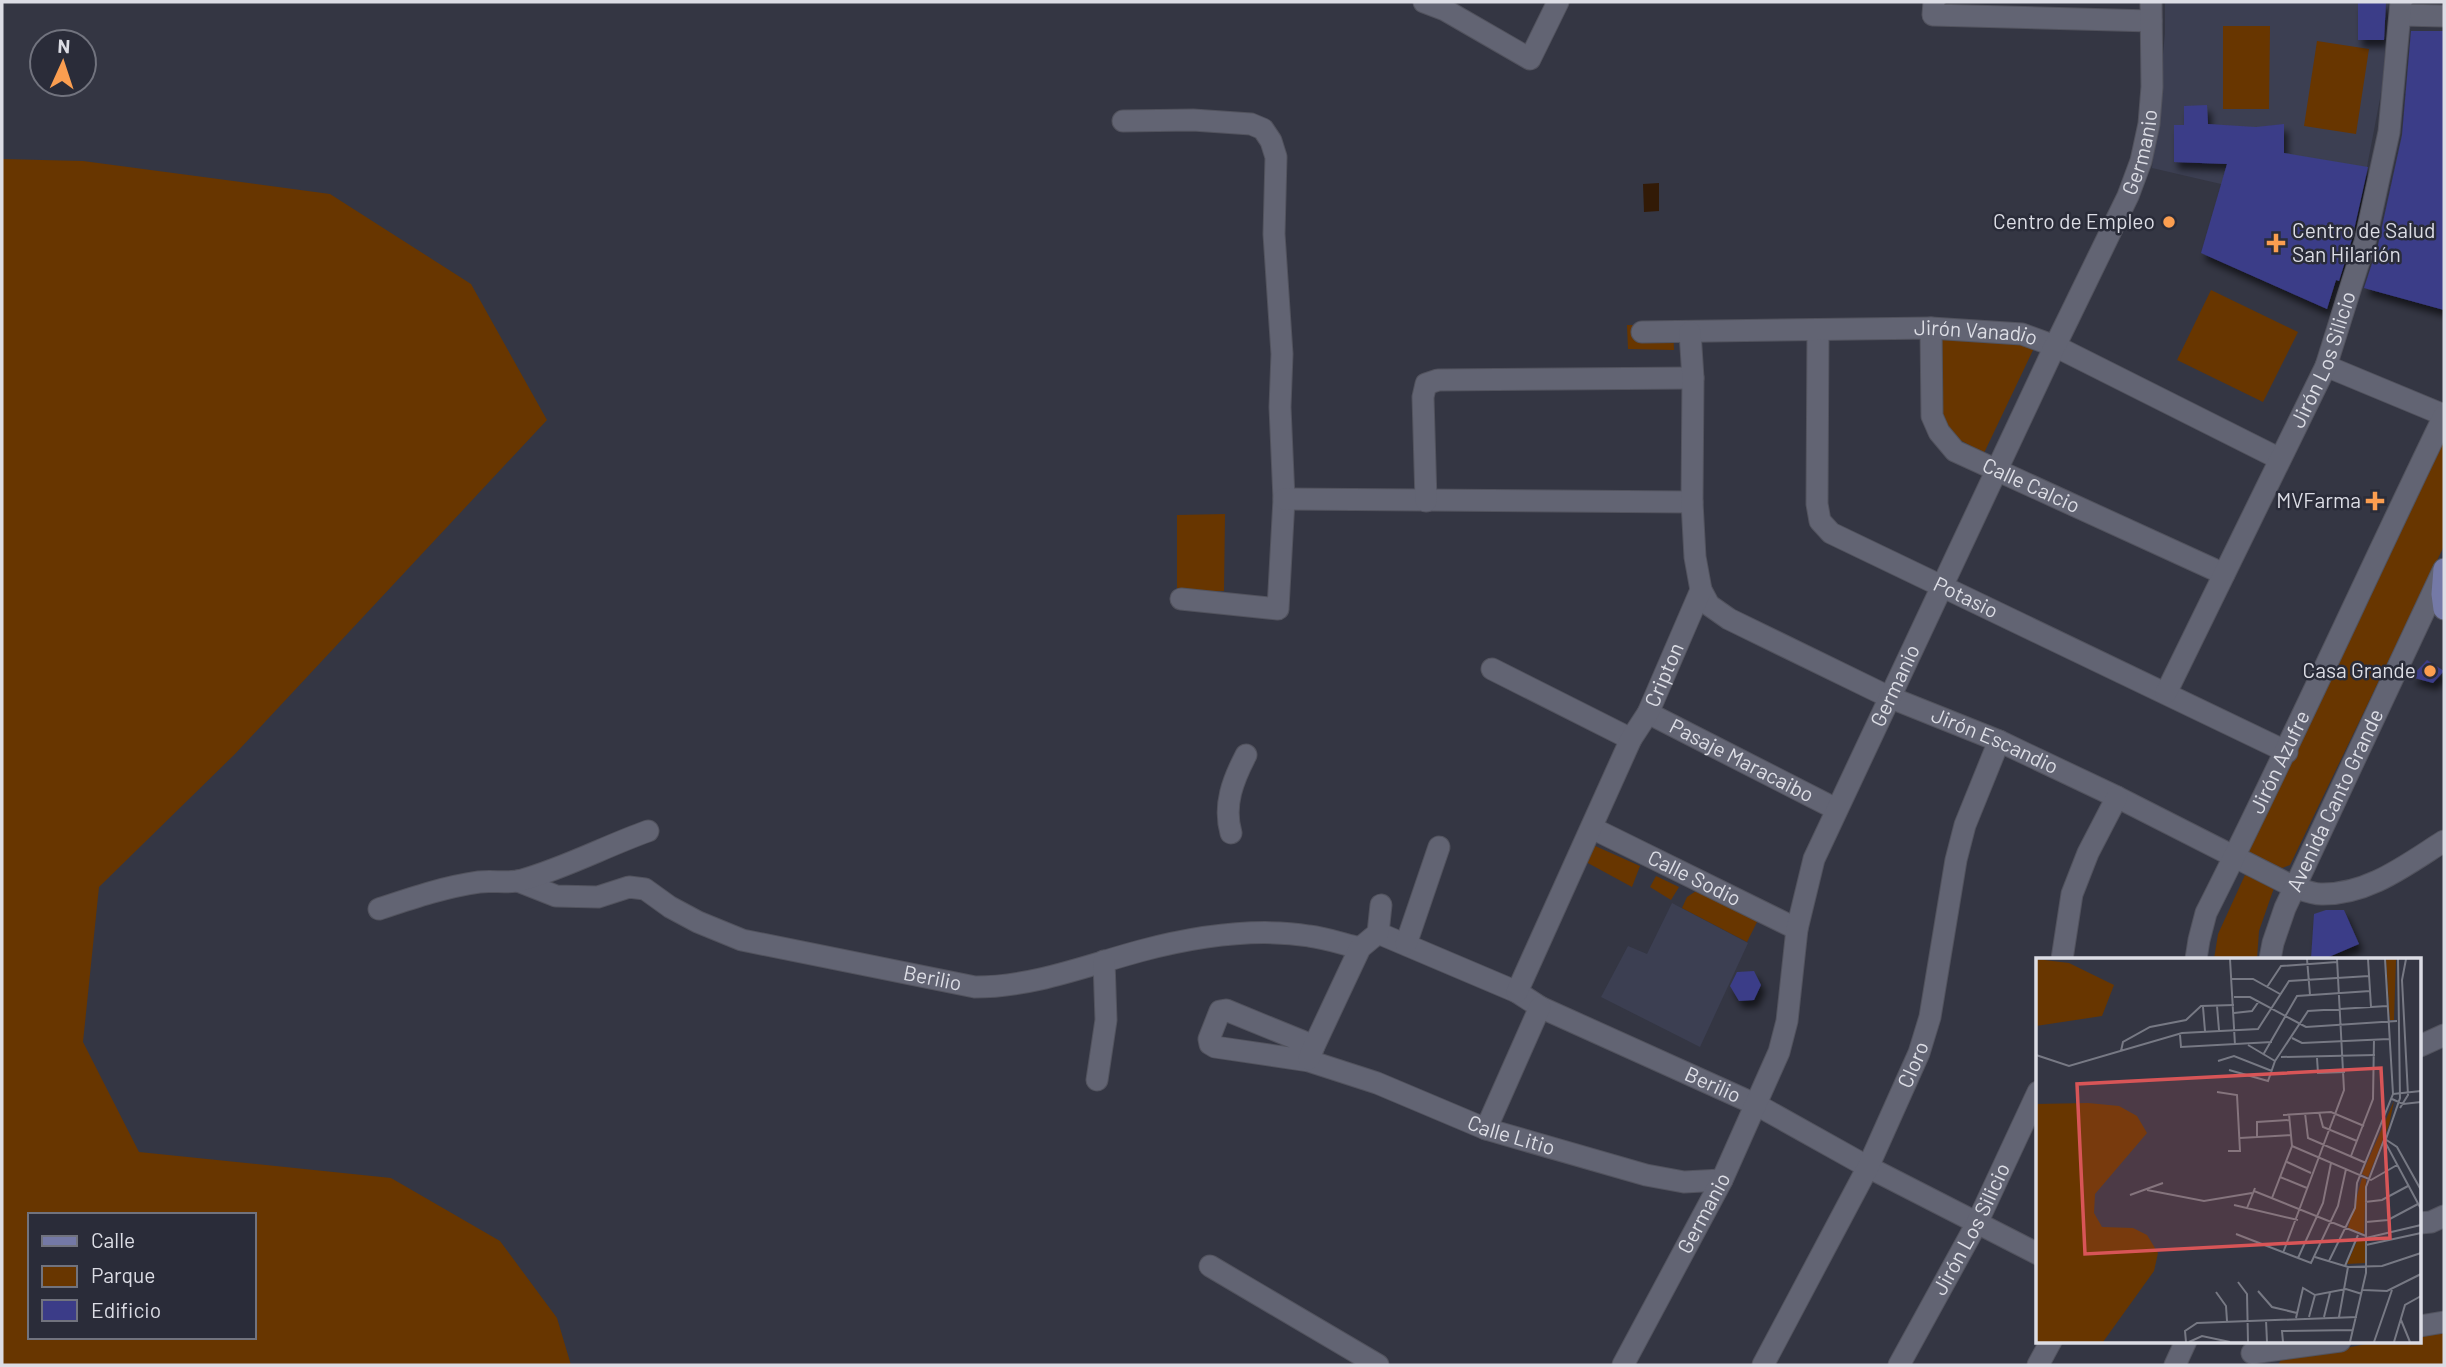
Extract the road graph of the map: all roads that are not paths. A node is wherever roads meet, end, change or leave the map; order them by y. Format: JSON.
{"nodes":[{"id":1,"x":1424,"y":2,"type":"edge"},
{"id":2,"x":1558,"y":2,"type":"edge"},
{"id":3,"x":1933,"y":8,"type":"edge"},
{"id":4,"x":2401,"y":9,"type":"edge"},
{"id":5,"x":2151,"y":12,"type":"edge"},
{"id":6,"x":2444,"y":16,"type":"edge"},
{"id":7,"x":1124,"y":121,"type":"dead end"},
{"id":8,"x":1931,"y":328,"type":"junction"},
{"id":9,"x":1818,"y":330,"type":"junction"},
{"id":10,"x":1642,"y":332,"type":"dead end"},
{"id":11,"x":1690,"y":332,"type":"junction"},
{"id":12,"x":2055,"y":346,"type":"junction"},
{"id":13,"x":2326,"y":366,"type":"junction"},
{"id":14,"x":1693,"y":378,"type":"junction"},
{"id":15,"x":2444,"y":415,"type":"edge"},
{"id":16,"x":2280,"y":458,"type":"junction"},
{"id":17,"x":1996,"y":471,"type":"junction"},
{"id":18,"x":1284,"y":499,"type":"junction"},
{"id":19,"x":1426,"y":501,"type":"junction"},
{"id":20,"x":1692,"y":502,"type":"junction"},
{"id":21,"x":2444,"y":569,"type":"edge"},
{"id":22,"x":2224,"y":574,"type":"junction"},
{"id":23,"x":1942,"y":585,"type":"junction"},
{"id":24,"x":1701,"y":590,"type":"junction"},
{"id":25,"x":1181,"y":600,"type":"dead end"},
{"id":26,"x":2444,"y":609,"type":"edge"},
{"id":27,"x":1492,"y":669,"type":"dead end"},
{"id":28,"x":2166,"y":693,"type":"junction"},
{"id":29,"x":1889,"y":697,"type":"junction"},
{"id":30,"x":1648,"y":713,"type":"junction"},
{"id":31,"x":1631,"y":739,"type":"junction"},
{"id":32,"x":1999,"y":741,"type":"junction"},
{"id":33,"x":2287,"y":752,"type":"junction"},
{"id":34,"x":1246,"y":755,"type":"dead end"},
{"id":35,"x":2117,"y":797,"type":"junction"},
{"id":36,"x":1836,"y":809,"type":"junction"},
{"id":37,"x":1592,"y":828,"type":"junction"},
{"id":38,"x":648,"y":831,"type":"dead end"},
{"id":39,"x":1230,"y":833,"type":"dead end"},
{"id":40,"x":2444,"y":841,"type":"edge"},
{"id":41,"x":1439,"y":848,"type":"dead end"},
{"id":42,"x":2235,"y":857,"type":"junction"},
{"id":43,"x":518,"y":881,"type":"junction"},
{"id":44,"x":2294,"y":887,"type":"junction"},
{"id":45,"x":1381,"y":905,"type":"dead end"},
{"id":46,"x":379,"y":909,"type":"dead end"},
{"id":47,"x":1797,"y":929,"type":"junction"},
{"id":48,"x":1378,"y":933,"type":"junction"},
{"id":49,"x":1406,"y":944,"type":"junction"},
{"id":50,"x":1360,"y":948,"type":"junction"},
{"id":51,"x":2062,"y":958,"type":"edge"},
{"id":52,"x":2196,"y":958,"type":"edge"},
{"id":53,"x":2270,"y":958,"type":"edge"},
{"id":54,"x":1104,"y":961,"type":"junction"},
{"id":55,"x":1517,"y":992,"type":"junction"},
{"id":56,"x":1540,"y":1007,"type":"junction"},
{"id":57,"x":2444,"y":1035,"type":"edge"},
{"id":58,"x":2422,"y":1045,"type":"edge"},
{"id":59,"x":1097,"y":1080,"type":"dead end"},
{"id":60,"x":2036,"y":1096,"type":"edge"},
{"id":61,"x":1757,"y":1105,"type":"junction"},
{"id":62,"x":1486,"y":1129,"type":"junction"},
{"id":63,"x":1868,"y":1167,"type":"junction"},
{"id":64,"x":1722,"y":1180,"type":"junction"},
{"id":65,"x":2444,"y":1216,"type":"edge"},
{"id":66,"x":1977,"y":1223,"type":"junction"},
{"id":67,"x":2422,"y":1223,"type":"edge"},
{"id":68,"x":2036,"y":1253,"type":"edge"},
{"id":69,"x":1210,"y":1266,"type":"dead end"},
{"id":70,"x":2444,"y":1322,"type":"edge"},
{"id":71,"x":2422,"y":1326,"type":"edge"},
{"id":72,"x":2050,"y":1342,"type":"edge"},
{"id":73,"x":2186,"y":1342,"type":"edge"},
{"id":74,"x":2335,"y":1342,"type":"edge"},
{"id":75,"x":2252,"y":1353,"type":"edge"},
{"id":76,"x":1378,"y":1365,"type":"edge"},
{"id":77,"x":1623,"y":1365,"type":"edge"},
{"id":78,"x":1763,"y":1365,"type":"edge"},
{"id":79,"x":1899,"y":1365,"type":"edge"},
{"id":80,"x":2038,"y":1365,"type":"edge"},
{"id":81,"x":2175,"y":1365,"type":"edge"}],
"edges":[{"from":1,"to":2,"type":"street"},
{"from":3,"to":5,"type":"street"},
{"from":4,"to":6,"type":"street"},
{"from":4,"to":13,"type":"street","name":"Jirón Los Silicio"},
{"from":5,"to":12,"type":"street","name":"Germanio"},
{"from":7,"to":18,"type":"street"},
{"from":8,"to":9,"type":"street","name":"Jirón Vanadio"},
{"from":8,"to":12,"type":"street","name":"Jirón Vanadio"},
{"from":8,"to":17,"type":"street","name":"Calle Calcio"},
{"from":9,"to":11,"type":"street","name":"Jirón Vanadio"},
{"from":9,"to":23,"type":"street","name":"Potasio"},
{"from":10,"to":11,"type":"street","name":"Jirón Vanadio"},
{"from":11,"to":14,"type":"street"},
{"from":12,"to":16,"type":"street","name":"Jirón Vanadio"},
{"from":12,"to":17,"type":"street","name":"Germanio"},
{"from":13,"to":15,"type":"street"},
{"from":13,"to":16,"type":"street","name":"Jirón Los Silicio"},
{"from":14,"to":19,"type":"street"},
{"from":14,"to":20,"type":"street"},
{"from":15,"to":33,"type":"street","name":"Jirón Azufre"},
{"from":16,"to":22,"type":"street","name":"Jirón Los Silicio"},
{"from":17,"to":22,"type":"street","name":"Calle Calcio"},
{"from":17,"to":23,"type":"street","name":"Germanio"},
{"from":18,"to":19,"type":"street"},
{"from":18,"to":25,"type":"street"},
{"from":19,"to":20,"type":"street"},
{"from":20,"to":24,"type":"street"},
{"from":21,"to":26,"type":"main road"},
{"from":21,"to":44,"type":"street","name":"Avenida Canto Grande"},
{"from":22,"to":28,"type":"street","name":"Jirón Los Silicio"},
{"from":23,"to":28,"type":"street","name":"Potasio"},
{"from":23,"to":29,"type":"street","name":"Germanio"},
{"from":24,"to":29,"type":"street","name":"Jirón Escandio"},
{"from":24,"to":30,"type":"street","name":"Cripton"},
{"from":27,"to":31,"type":"street"},
{"from":28,"to":33,"type":"street","name":"Potasio"},
{"from":29,"to":32,"type":"street","name":"Jirón Escandio"},
{"from":29,"to":36,"type":"street","name":"Germanio"},
{"from":30,"to":31,"type":"street","name":"Cripton"},
{"from":30,"to":36,"type":"street","name":"Pasaje Maracaibo"},
{"from":31,"to":37,"type":"street","name":"Cripton"},
{"from":32,"to":35,"type":"street","name":"Jirón Escandio"},
{"from":32,"to":63,"type":"street","name":"Cloro"},
{"from":33,"to":42,"type":"street","name":"Jirón Azufre"},
{"from":34,"to":39,"type":"street"},
{"from":35,"to":42,"type":"street","name":"Jirón Escandio"},
{"from":35,"to":51,"type":"street"},
{"from":36,"to":47,"type":"street","name":"Germanio"},
{"from":37,"to":47,"type":"street","name":"Calle Sodio"},
{"from":37,"to":55,"type":"street","name":"Cripton"},
{"from":38,"to":43,"type":"street"},
{"from":40,"to":44,"type":"street","name":"Jirón Escandio"},
{"from":41,"to":49,"type":"street"},
{"from":42,"to":44,"type":"street","name":"Jirón Escandio"},
{"from":42,"to":52,"type":"street","name":"Jirón Azufre"},
{"from":43,"to":46,"type":"street"},
{"from":43,"to":54,"type":"street","name":"Berilio"},
{"from":44,"to":53,"type":"street","name":"Avenida Canto Grande"},
{"from":45,"to":48,"type":"street"},
{"from":47,"to":61,"type":"street","name":"Germanio"},
{"from":48,"to":49,"type":"street","name":"Berilio"},
{"from":48,"to":50,"type":"street"},
{"from":49,"to":55,"type":"street","name":"Berilio"},
{"from":50,"to":54,"type":"street","name":"Berilio"},
{"from":50,"to":62,"type":"street","name":"Calle Litio"},
{"from":54,"to":59,"type":"street"},
{"from":55,"to":56,"type":"street","name":"Berilio"},
{"from":56,"to":61,"type":"street","name":"Berilio"},
{"from":56,"to":62,"type":"street"},
{"from":57,"to":58,"type":"street"},
{"from":60,"to":66,"type":"street","name":"Jirón Los Silicio"},
{"from":61,"to":63,"type":"street","name":"Berilio"},
{"from":61,"to":64,"type":"street","name":"Germanio"},
{"from":62,"to":64,"type":"street","name":"Calle Litio"},
{"from":63,"to":66,"type":"street","name":"Berilio"},
{"from":63,"to":78,"type":"street","name":"Cloro"},
{"from":64,"to":77,"type":"street","name":"Germanio"},
{"from":65,"to":67,"type":"street"},
{"from":66,"to":68,"type":"street","name":"Berilio"},
{"from":66,"to":79,"type":"street","name":"Jirón Los Silicio"},
{"from":69,"to":76,"type":"street"},
{"from":70,"to":71,"type":"street"},
{"from":72,"to":80,"type":"street"},
{"from":73,"to":81,"type":"street"},
{"from":74,"to":75,"type":"street"}]}
